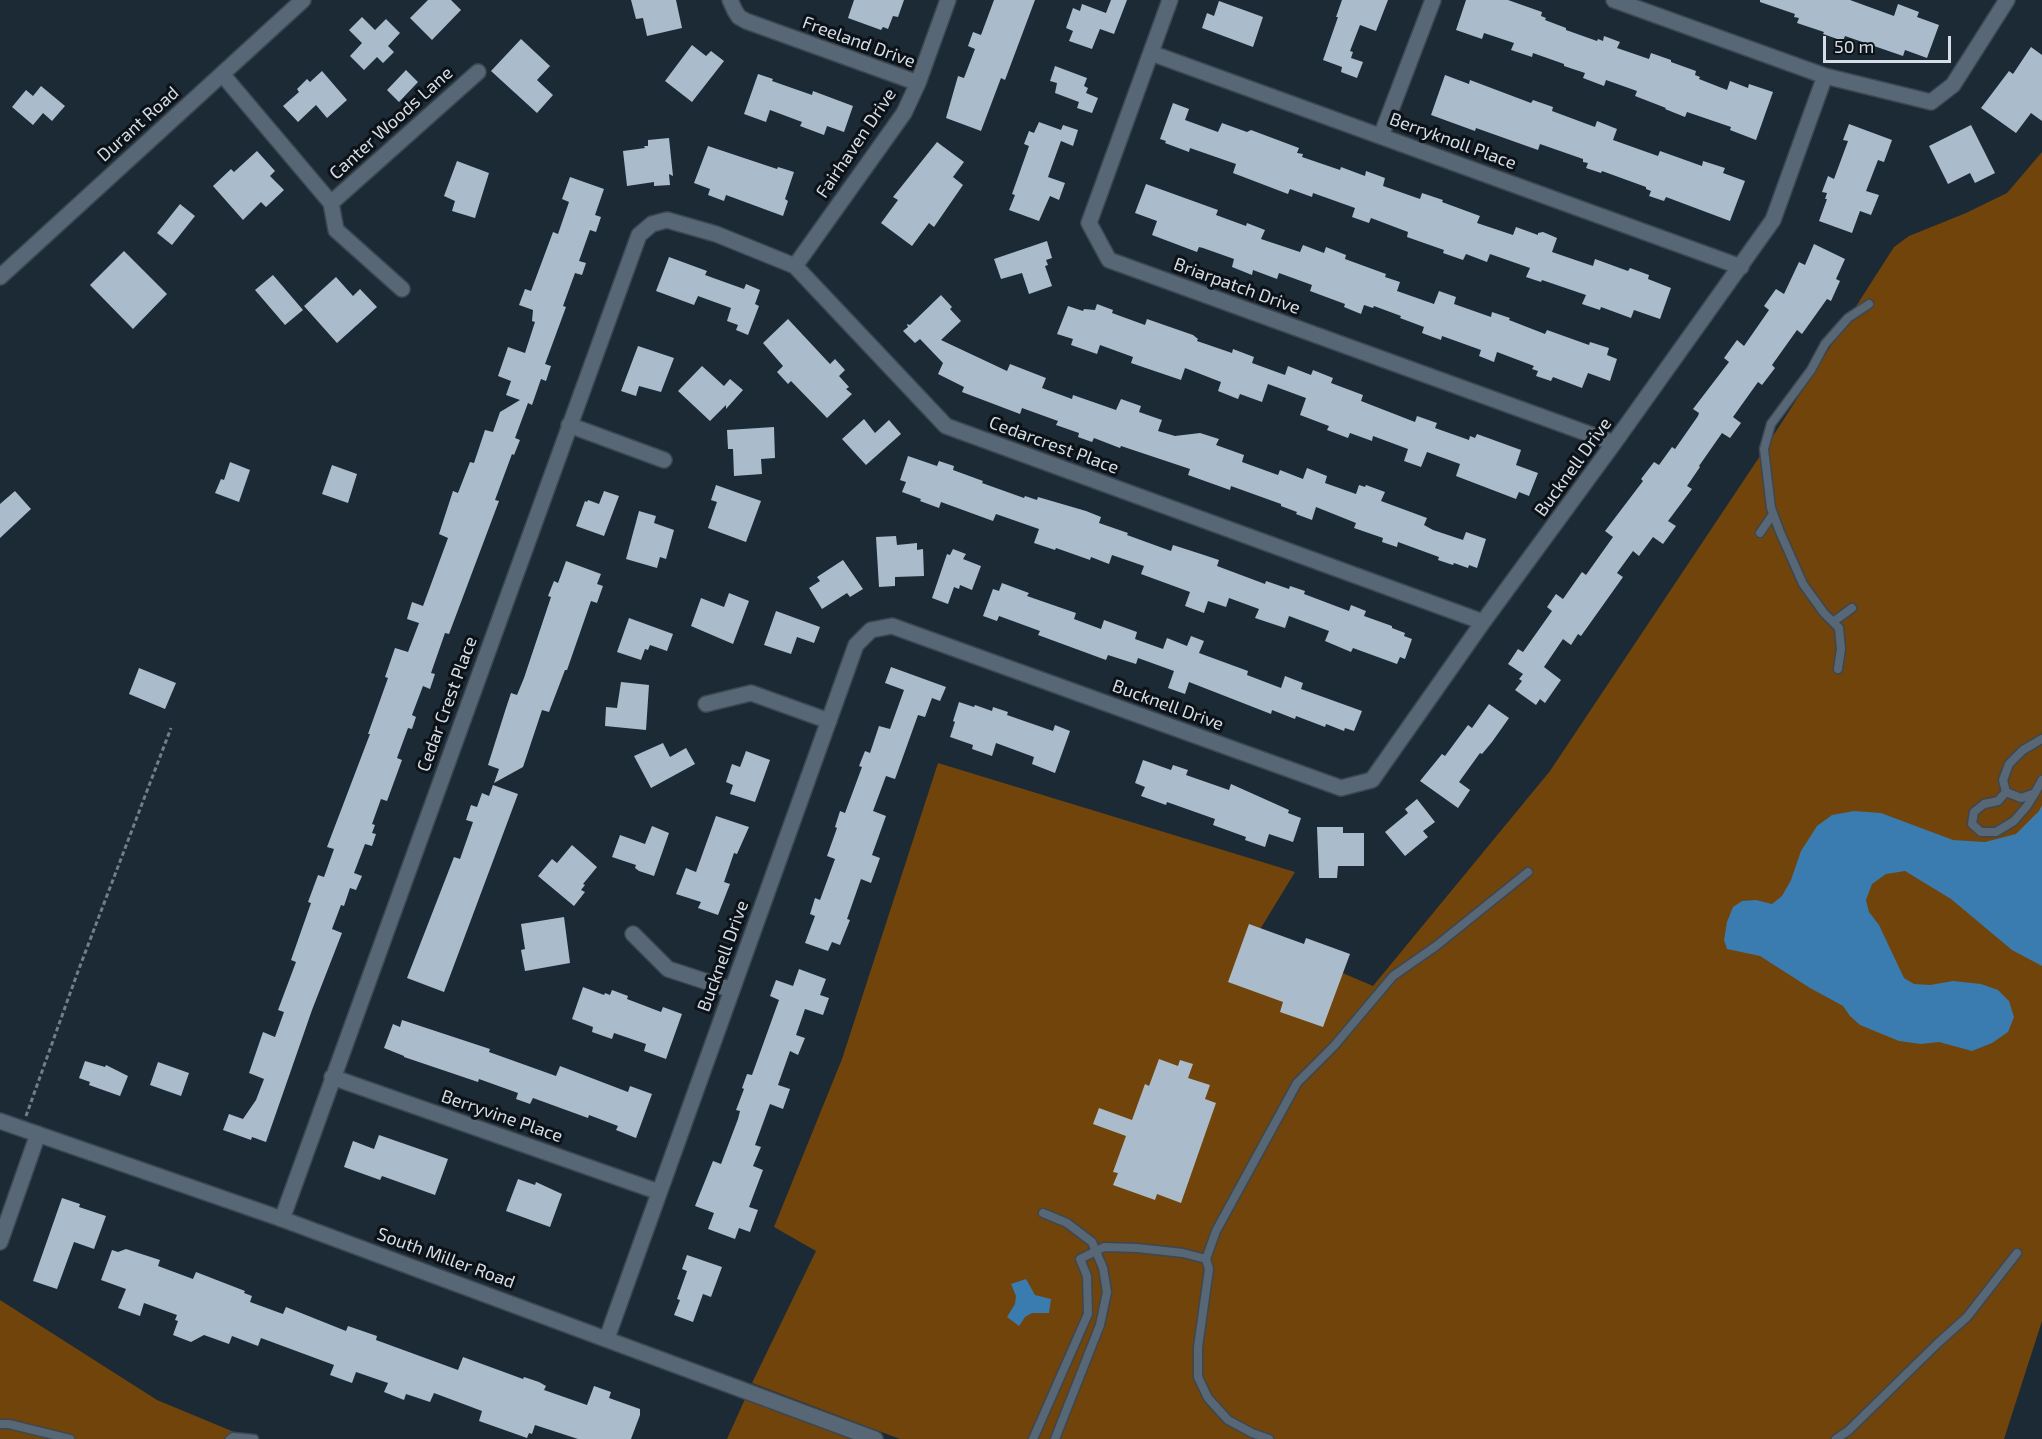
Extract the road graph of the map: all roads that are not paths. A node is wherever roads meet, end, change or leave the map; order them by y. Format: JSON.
{"nodes":[{"id":1,"x":303,"y":0,"type":"edge"},
{"id":2,"x":730,"y":0,"type":"edge"},
{"id":3,"x":948,"y":0,"type":"edge"},
{"id":4,"x":1170,"y":0,"type":"edge"},
{"id":5,"x":1433,"y":0,"type":"edge"},
{"id":6,"x":1614,"y":0,"type":"edge"},
{"id":7,"x":2007,"y":0,"type":"edge"},
{"id":8,"x":1151,"y":53,"type":"junction"},
{"id":9,"x":478,"y":72,"type":"dead end"},
{"id":10,"x":222,"y":74,"type":"junction"},
{"id":11,"x":1825,"y":76,"type":"junction"},
{"id":12,"x":918,"y":83,"type":"junction"},
{"id":13,"x":1382,"y":136,"type":"junction"},
{"id":14,"x":331,"y":203,"type":"junction"},
{"id":15,"x":667,"y":220,"type":"joint"},
{"id":16,"x":795,"y":266,"type":"junction"},
{"id":17,"x":1741,"y":267,"type":"junction"},
{"id":18,"x":0,"y":277,"type":"edge"},
{"id":19,"x":402,"y":289,"type":"dead end"},
{"id":20,"x":1869,"y":304,"type":"dead end"},
{"id":21,"x":568,"y":425,"type":"junction"},
{"id":22,"x":1614,"y":443,"type":"junction"},
{"id":23,"x":664,"y":460,"type":"dead end"},
{"id":24,"x":1773,"y":514,"type":"junction"},
{"id":25,"x":1760,"y":533,"type":"dead end"},
{"id":26,"x":1852,"y":608,"type":"dead end"},
{"id":27,"x":1483,"y":621,"type":"junction"},
{"id":28,"x":1833,"y":622,"type":"junction"},
{"id":29,"x":1838,"y":669,"type":"dead end"},
{"id":30,"x":706,"y":704,"type":"dead end"},
{"id":31,"x":829,"y":721,"type":"junction"},
{"id":32,"x":2042,"y":739,"type":"edge"},
{"id":33,"x":2042,"y":780,"type":"edge"},
{"id":34,"x":2006,"y":792,"type":"junction"},
{"id":35,"x":2035,"y":793,"type":"junction"},
{"id":36,"x":1528,"y":872,"type":"dead end"},
{"id":37,"x":633,"y":934,"type":"dead end"},
{"id":38,"x":732,"y":990,"type":"junction"},
{"id":39,"x":332,"y":1077,"type":"junction"},
{"id":40,"x":0,"y":1121,"type":"edge"},
{"id":41,"x":38,"y":1134,"type":"junction"},
{"id":42,"x":659,"y":1191,"type":"junction"},
{"id":43,"x":1044,"y":1213,"type":"dead end"},
{"id":44,"x":282,"y":1219,"type":"junction"},
{"id":45,"x":0,"y":1242,"type":"edge"},
{"id":46,"x":1096,"y":1251,"type":"junction"},
{"id":47,"x":2017,"y":1253,"type":"dead end"},
{"id":48,"x":1206,"y":1259,"type":"junction"},
{"id":49,"x":607,"y":1338,"type":"junction"},
{"id":50,"x":0,"y":1424,"type":"edge"},
{"id":51,"x":70,"y":1439,"type":"edge"},
{"id":52,"x":230,"y":1439,"type":"edge"},
{"id":53,"x":254,"y":1439,"type":"edge"},
{"id":54,"x":875,"y":1439,"type":"edge"},
{"id":55,"x":1033,"y":1439,"type":"edge"},
{"id":56,"x":1055,"y":1439,"type":"edge"},
{"id":57,"x":1269,"y":1439,"type":"edge"},
{"id":58,"x":1836,"y":1439,"type":"edge"}],
"edges":[{"from":1,"to":10,"type":"street","name":"Durant Road"},
{"from":2,"to":12,"type":"street","name":"Freeland Drive"},
{"from":3,"to":12,"type":"street","name":"Fairhaven Drive"},
{"from":4,"to":8,"type":"street","name":"Briarpatch Drive"},
{"from":5,"to":13,"type":"street"},
{"from":6,"to":11,"type":"street"},
{"from":7,"to":11,"type":"street"},
{"from":8,"to":13,"type":"street","name":"Berryknoll Place"},
{"from":8,"to":22,"type":"street","name":"Briarpatch Drive"},
{"from":9,"to":14,"type":"street","name":"Canter Woods Lane"},
{"from":10,"to":14,"type":"street","name":"Canter Woods Lane"},
{"from":10,"to":18,"type":"street","name":"Durant Road"},
{"from":11,"to":17,"type":"street","name":"Bucknell Drive"},
{"from":12,"to":16,"type":"street","name":"Fairhaven Drive"},
{"from":13,"to":17,"type":"street","name":"Berryknoll Place"},
{"from":14,"to":19,"type":"street","name":"Canter Woods Lane"},
{"from":15,"to":16,"type":"street","name":"Cedarcrest Place"},
{"from":15,"to":21,"type":"street","name":"Cedar Crest Place"},
{"from":16,"to":27,"type":"street","name":"Cedarcrest Place"},
{"from":17,"to":22,"type":"street","name":"Bucknell Drive"},
{"from":20,"to":24,"type":"lane"},
{"from":21,"to":23,"type":"street"},
{"from":21,"to":39,"type":"street","name":"Cedar Crest Place"},
{"from":22,"to":27,"type":"street","name":"Bucknell Drive"},
{"from":24,"to":25,"type":"lane"},
{"from":24,"to":28,"type":"lane"},
{"from":26,"to":28,"type":"lane"},
{"from":27,"to":31,"type":"street","name":"Bucknell Drive"},
{"from":28,"to":29,"type":"lane"},
{"from":30,"to":31,"type":"street"},
{"from":31,"to":38,"type":"street","name":"Bucknell Drive"},
{"from":32,"to":34,"type":"lane"},
{"from":33,"to":35,"type":"lane"},
{"from":34,"to":35,"type":"lane"},
{"from":34,"to":35,"type":"lane"},
{"from":36,"to":48,"type":"lane"},
{"from":37,"to":38,"type":"street"},
{"from":38,"to":42,"type":"street","name":"Bucknell Drive"},
{"from":39,"to":42,"type":"street","name":"Berryvine Place"},
{"from":39,"to":44,"type":"street","name":"Cedar Crest Place"},
{"from":40,"to":41,"type":"street","name":"South Miller Road"},
{"from":41,"to":44,"type":"street","name":"South Miller Road"},
{"from":41,"to":45,"type":"street"},
{"from":42,"to":49,"type":"street","name":"Bucknell Drive"},
{"from":43,"to":46,"type":"lane"},
{"from":44,"to":49,"type":"street","name":"South Miller Road"},
{"from":46,"to":48,"type":"lane"},
{"from":46,"to":55,"type":"lane"},
{"from":46,"to":56,"type":"lane"},
{"from":47,"to":58,"type":"lane"},
{"from":48,"to":57,"type":"lane"},
{"from":49,"to":54,"type":"street","name":"South Miller Road"},
{"from":50,"to":51,"type":"lane"},
{"from":52,"to":53,"type":"lane"}]}
